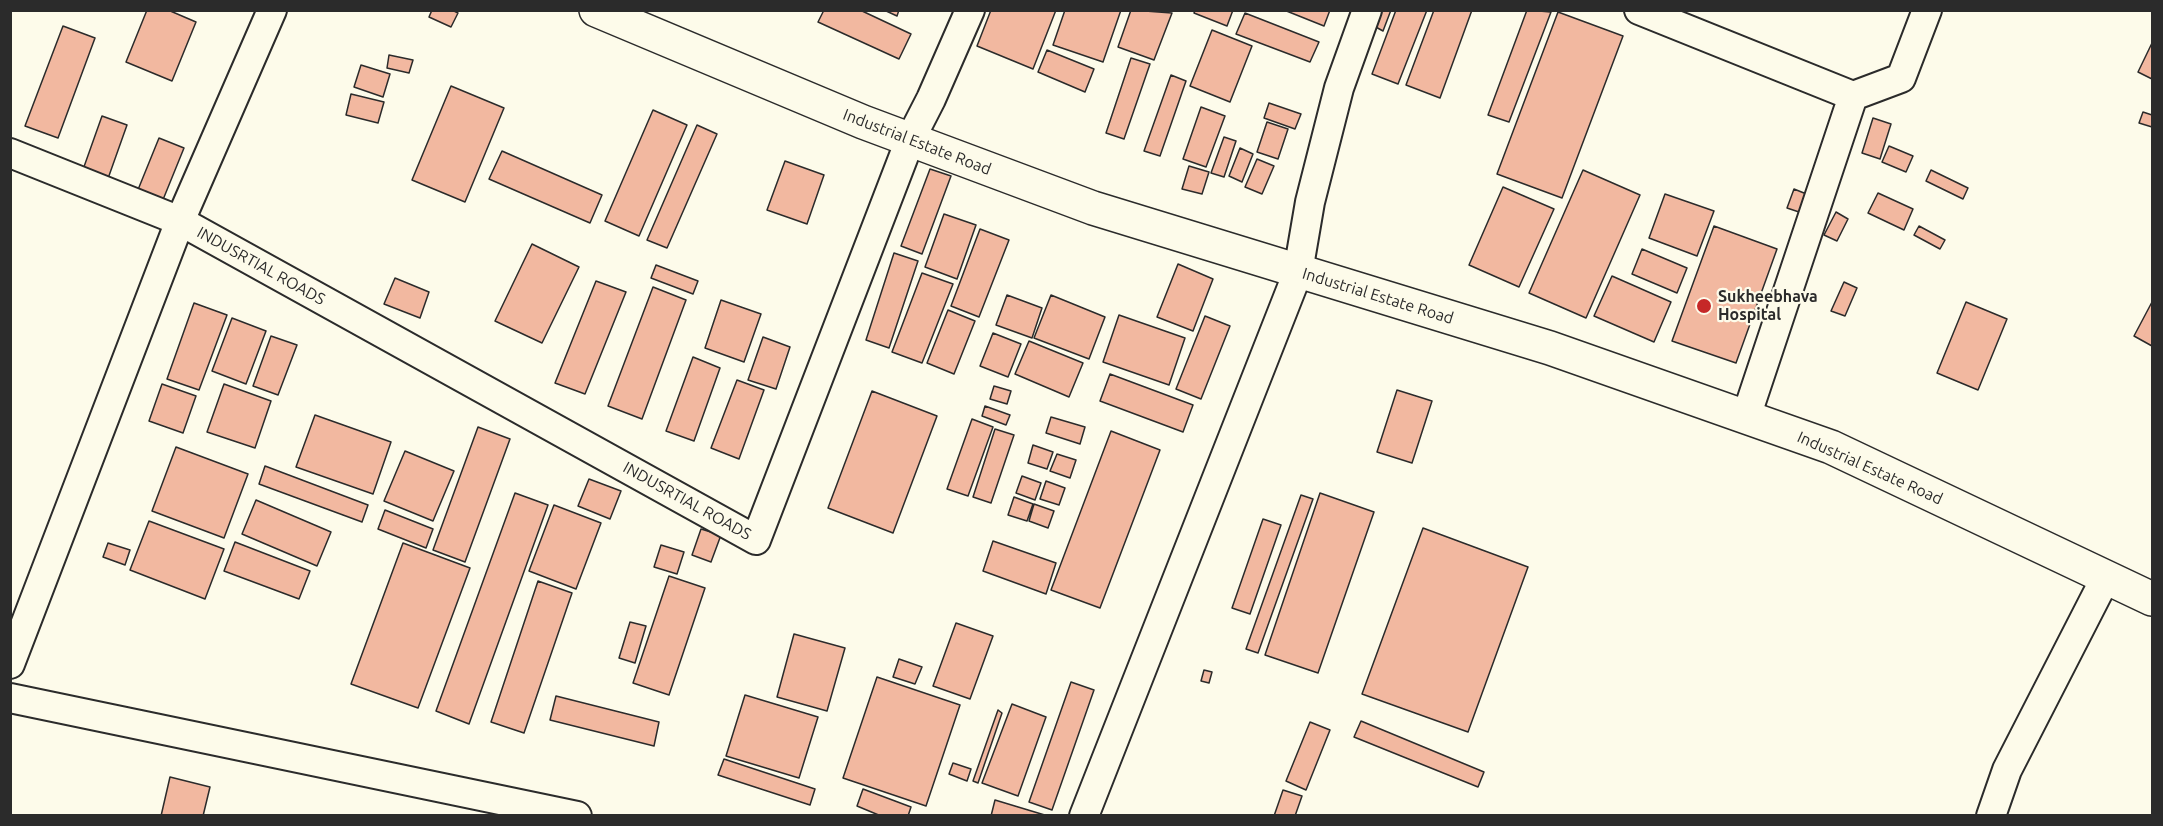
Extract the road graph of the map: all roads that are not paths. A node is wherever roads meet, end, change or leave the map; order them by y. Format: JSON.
{"nodes":[{"id":1,"x":272,"y":10,"type":"edge"},
{"id":2,"x":596,"y":10,"type":"edge"},
{"id":3,"x":970,"y":10,"type":"edge"},
{"id":4,"x":1367,"y":10,"type":"edge"},
{"id":5,"x":1639,"y":10,"type":"edge"},
{"id":6,"x":1928,"y":10,"type":"edge"},
{"id":7,"x":1853,"y":96,"type":"junction"},
{"id":8,"x":910,"y":140,"type":"junction"},
{"id":9,"x":10,"y":153,"type":"edge"},
{"id":10,"x":180,"y":221,"type":"junction"},
{"id":11,"x":1298,"y":272,"type":"junction"},
{"id":12,"x":1746,"y":417,"type":"junction"},
{"id":13,"x":2106,"y":577,"type":"junction"},
{"id":14,"x":2152,"y":599,"type":"edge"},
{"id":15,"x":10,"y":664,"type":"edge"},
{"id":16,"x":10,"y":698,"type":"edge"},
{"id":17,"x":577,"y":816,"type":"edge"},
{"id":18,"x":1084,"y":816,"type":"edge"},
{"id":19,"x":1991,"y":816,"type":"edge"}],
"edges":[{"from":1,"to":10,"type":"street"},
{"from":2,"to":8,"type":"main road","name":"Industrial Estate Road"},
{"from":3,"to":8,"type":"street","name":"INDUSRTIAL ROADS"},
{"from":4,"to":11,"type":"street"},
{"from":5,"to":7,"type":"street"},
{"from":6,"to":7,"type":"street"},
{"from":7,"to":12,"type":"street"},
{"from":8,"to":10,"type":"street","name":"INDUSRTIAL ROADS"},
{"from":8,"to":11,"type":"main road","name":"Industrial Estate Road"},
{"from":9,"to":10,"type":"street"},
{"from":10,"to":15,"type":"street"},
{"from":11,"to":12,"type":"main road","name":"Industrial Estate Road"},
{"from":11,"to":18,"type":"street"},
{"from":12,"to":13,"type":"main road","name":"Industrial Estate Road"},
{"from":13,"to":14,"type":"main road","name":"Industrial Estate Road"},
{"from":13,"to":19,"type":"street"},
{"from":16,"to":17,"type":"street"}]}
